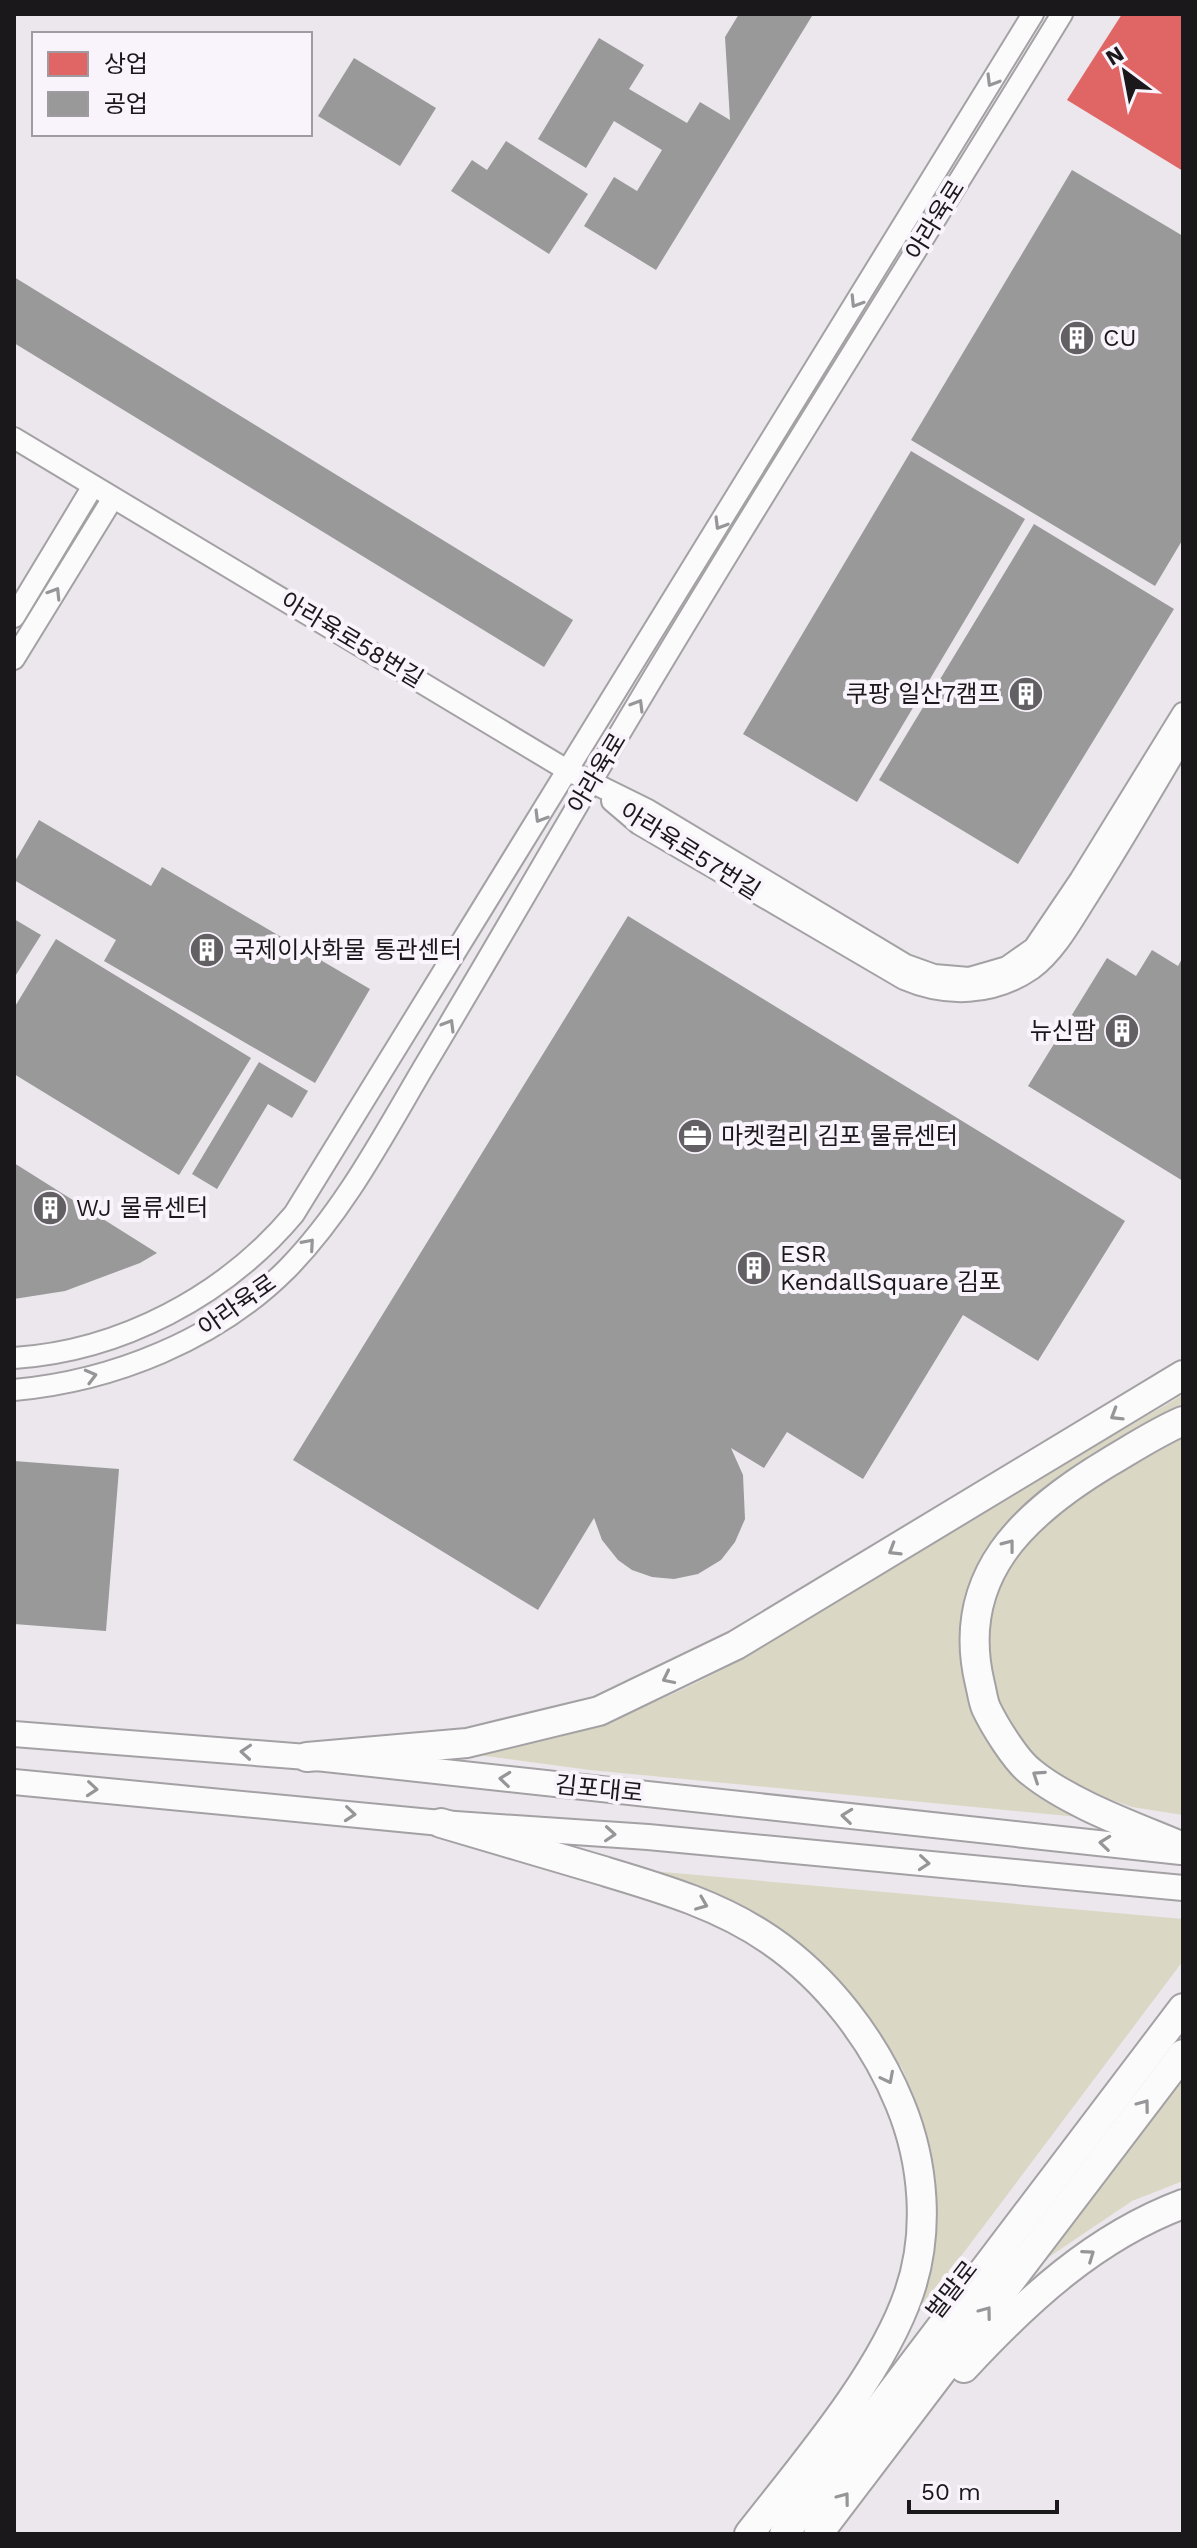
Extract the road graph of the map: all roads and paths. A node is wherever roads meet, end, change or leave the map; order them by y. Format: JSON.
{"nodes":[{"id":1,"x":1033,"y":14,"type":"edge"},
{"id":2,"x":1062,"y":14,"type":"edge"},
{"id":3,"x":14,"y":438,"type":"edge"},
{"id":4,"x":93,"y":486,"type":"junction"},
{"id":5,"x":113,"y":498,"type":"junction"},
{"id":6,"x":14,"y":617,"type":"edge"},
{"id":7,"x":14,"y":659,"type":"edge"},
{"id":8,"x":1183,"y":713,"type":"edge"},
{"id":9,"x":1183,"y":738,"type":"edge"},
{"id":10,"x":567,"y":770,"type":"junction"},
{"id":11,"x":591,"y":783,"type":"junction"},
{"id":12,"x":14,"y":1358,"type":"edge"},
{"id":13,"x":1183,"y":1375,"type":"edge"},
{"id":14,"x":14,"y":1390,"type":"edge"},
{"id":15,"x":1183,"y":1421,"type":"edge"},
{"id":16,"x":18,"y":1733,"type":"edge"},
{"id":17,"x":307,"y":1757,"type":"junction"},
{"id":18,"x":14,"y":1782,"type":"edge"},
{"id":19,"x":441,"y":1823,"type":"junction"},
{"id":20,"x":1183,"y":1850,"type":"edge"},
{"id":21,"x":1183,"y":1888,"type":"edge"},
{"id":22,"x":1183,"y":2008,"type":"edge"},
{"id":23,"x":1149,"y":2052,"type":"junction"},
{"id":24,"x":1183,"y":2054,"type":"edge"},
{"id":25,"x":1183,"y":2204,"type":"edge"},
{"id":26,"x":871,"y":2463,"type":"junction"},
{"id":27,"x":749,"y":2534,"type":"edge"},
{"id":28,"x":763,"y":2534,"type":"edge"},
{"id":29,"x":784,"y":2534,"type":"edge"},
{"id":30,"x":818,"y":2534,"type":"edge"}],
"edges":[{"from":1,"to":10,"type":"street","name":"아라육로","one_way":true},
{"from":11,"to":2,"type":"street","name":"아라육로","one_way":true},
{"from":3,"to":4,"type":"street","name":"아라육로58번길"},
{"from":4,"to":5,"type":"street","name":"아라육로58번길"},
{"from":4,"to":6,"type":"street"},
{"from":7,"to":5,"type":"street","one_way":true},
{"from":5,"to":10,"type":"street","name":"아라육로58번길"},
{"from":8,"to":11,"type":"street","name":"아라육로57번길"},
{"from":9,"to":11,"type":"street","name":"아라육로57번길"},
{"from":10,"to":11,"type":"street","name":"아라육로58번길"},
{"from":10,"to":12,"type":"street","name":"아라육로","one_way":true},
{"from":14,"to":11,"type":"street","name":"아라육로","one_way":true},
{"from":13,"to":17,"type":"highway","one_way":true},
{"from":20,"to":15,"type":"highway","one_way":true},
{"from":17,"to":16,"type":"main road","name":"김포대로","one_way":true},
{"from":20,"to":17,"type":"main road","name":"김포대로","one_way":true},
{"from":18,"to":19,"type":"main road","name":"김포대로","one_way":true},
{"from":19,"to":21,"type":"main road","name":"김포대로","one_way":true},
{"from":19,"to":27,"type":"highway","one_way":true},
{"from":22,"to":23,"type":"highway","name":"벌말로"},
{"from":23,"to":28,"type":"highway","name":"벌말로"},
{"from":23,"to":29,"type":"highway","name":"벌말로"},
{"from":26,"to":24,"type":"highway","name":"벌말로","one_way":true},
{"from":26,"to":25,"type":"highway","one_way":true},
{"from":30,"to":26,"type":"highway","name":"벌말로","one_way":true}]}
